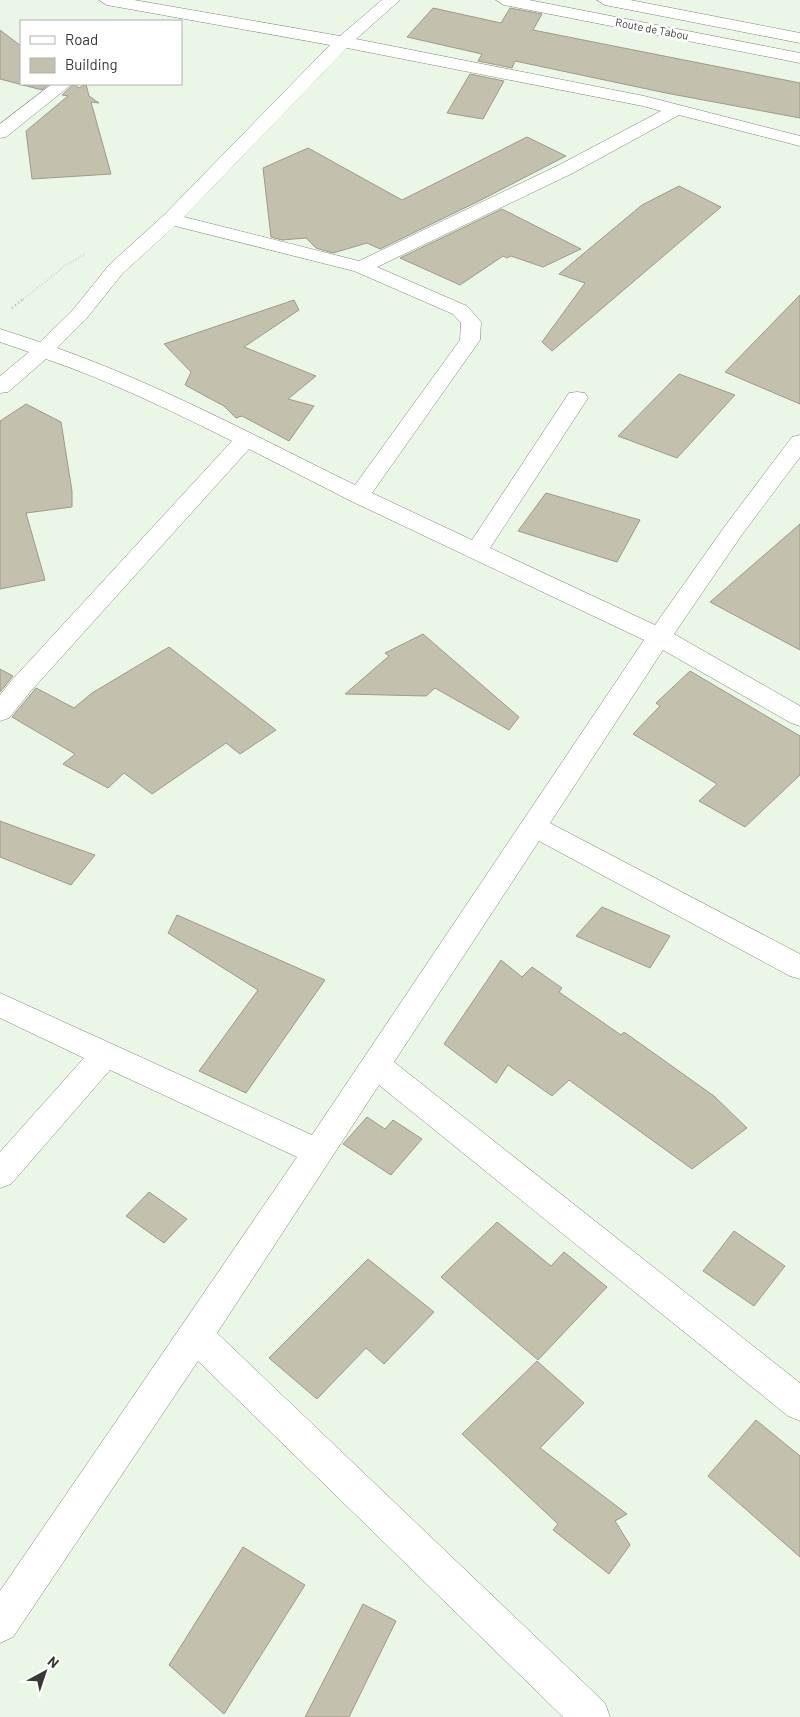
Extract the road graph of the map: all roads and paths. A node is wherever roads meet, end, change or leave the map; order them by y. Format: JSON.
{"nodes":[{"id":1,"x":107,"y":0,"type":"edge"},
{"id":2,"x":392,"y":0,"type":"edge"},
{"id":3,"x":504,"y":0,"type":"edge"},
{"id":4,"x":605,"y":0,"type":"edge"},
{"id":5,"x":158,"y":9,"type":"junction"},
{"id":6,"x":143,"y":20,"type":"edge"},
{"id":7,"x":800,"y":38,"type":"edge"},
{"id":8,"x":344,"y":42,"type":"junction"},
{"id":9,"x":800,"y":58,"type":"edge"},
{"id":10,"x":62,"y":85,"type":"edge"},
{"id":11,"x":677,"y":109,"type":"junction"},
{"id":12,"x":0,"y":133,"type":"edge"},
{"id":13,"x":800,"y":141,"type":"edge"},
{"id":14,"x":171,"y":219,"type":"junction"},
{"id":15,"x":361,"y":267,"type":"junction"},
{"id":16,"x":0,"y":335,"type":"edge"},
{"id":17,"x":44,"y":350,"type":"junction"},
{"id":18,"x":0,"y":387,"type":"edge"},
{"id":19,"x":577,"y":398,"type":"dead end"},
{"id":20,"x":246,"y":439,"type":"junction"},
{"id":21,"x":800,"y":442,"type":"edge"},
{"id":22,"x":359,"y":496,"type":"junction"},
{"id":23,"x":477,"y":551,"type":"junction"},
{"id":24,"x":660,"y":637,"type":"junction"},
{"id":25,"x":0,"y":712,"type":"edge"},
{"id":26,"x":800,"y":717,"type":"edge"},
{"id":27,"x":534,"y":826,"type":"junction"},
{"id":28,"x":800,"y":968,"type":"edge"},
{"id":29,"x":0,"y":1005,"type":"edge"},
{"id":30,"x":106,"y":1054,"type":"junction"},
{"id":31,"x":376,"y":1065,"type":"junction"},
{"id":32,"x":316,"y":1152,"type":"junction"},
{"id":33,"x":0,"y":1174,"type":"edge"},
{"id":34,"x":196,"y":1336,"type":"junction"},
{"id":35,"x":800,"y":1404,"type":"edge"},
{"id":36,"x":0,"y":1624,"type":"edge"},
{"id":37,"x":591,"y":1717,"type":"edge"}],
"edges":[{"from":1,"to":5,"type":"street"},
{"from":2,"to":8,"type":"street"},
{"from":3,"to":9,"type":"street","name":"Route de Tabou"},
{"from":4,"to":7,"type":"street","name":"Route de Tabou"},
{"from":5,"to":6,"type":"street"},
{"from":5,"to":8,"type":"street"},
{"from":8,"to":11,"type":"street"},
{"from":8,"to":14,"type":"street"},
{"from":10,"to":12,"type":"street"},
{"from":11,"to":13,"type":"street"},
{"from":11,"to":15,"type":"street"},
{"from":14,"to":15,"type":"street"},
{"from":14,"to":17,"type":"street"},
{"from":15,"to":22,"type":"street"},
{"from":16,"to":17,"type":"street"},
{"from":17,"to":18,"type":"street"},
{"from":17,"to":20,"type":"street"},
{"from":19,"to":23,"type":"street"},
{"from":20,"to":22,"type":"street"},
{"from":20,"to":25,"type":"street"},
{"from":21,"to":24,"type":"street"},
{"from":22,"to":23,"type":"street"},
{"from":23,"to":24,"type":"street"},
{"from":24,"to":26,"type":"street"},
{"from":24,"to":27,"type":"street"},
{"from":27,"to":28,"type":"street"},
{"from":27,"to":31,"type":"street"},
{"from":29,"to":30,"type":"street"},
{"from":30,"to":32,"type":"street"},
{"from":30,"to":33,"type":"street"},
{"from":31,"to":32,"type":"street"},
{"from":31,"to":35,"type":"street"},
{"from":32,"to":34,"type":"street"},
{"from":34,"to":36,"type":"street"},
{"from":34,"to":37,"type":"street"}]}
